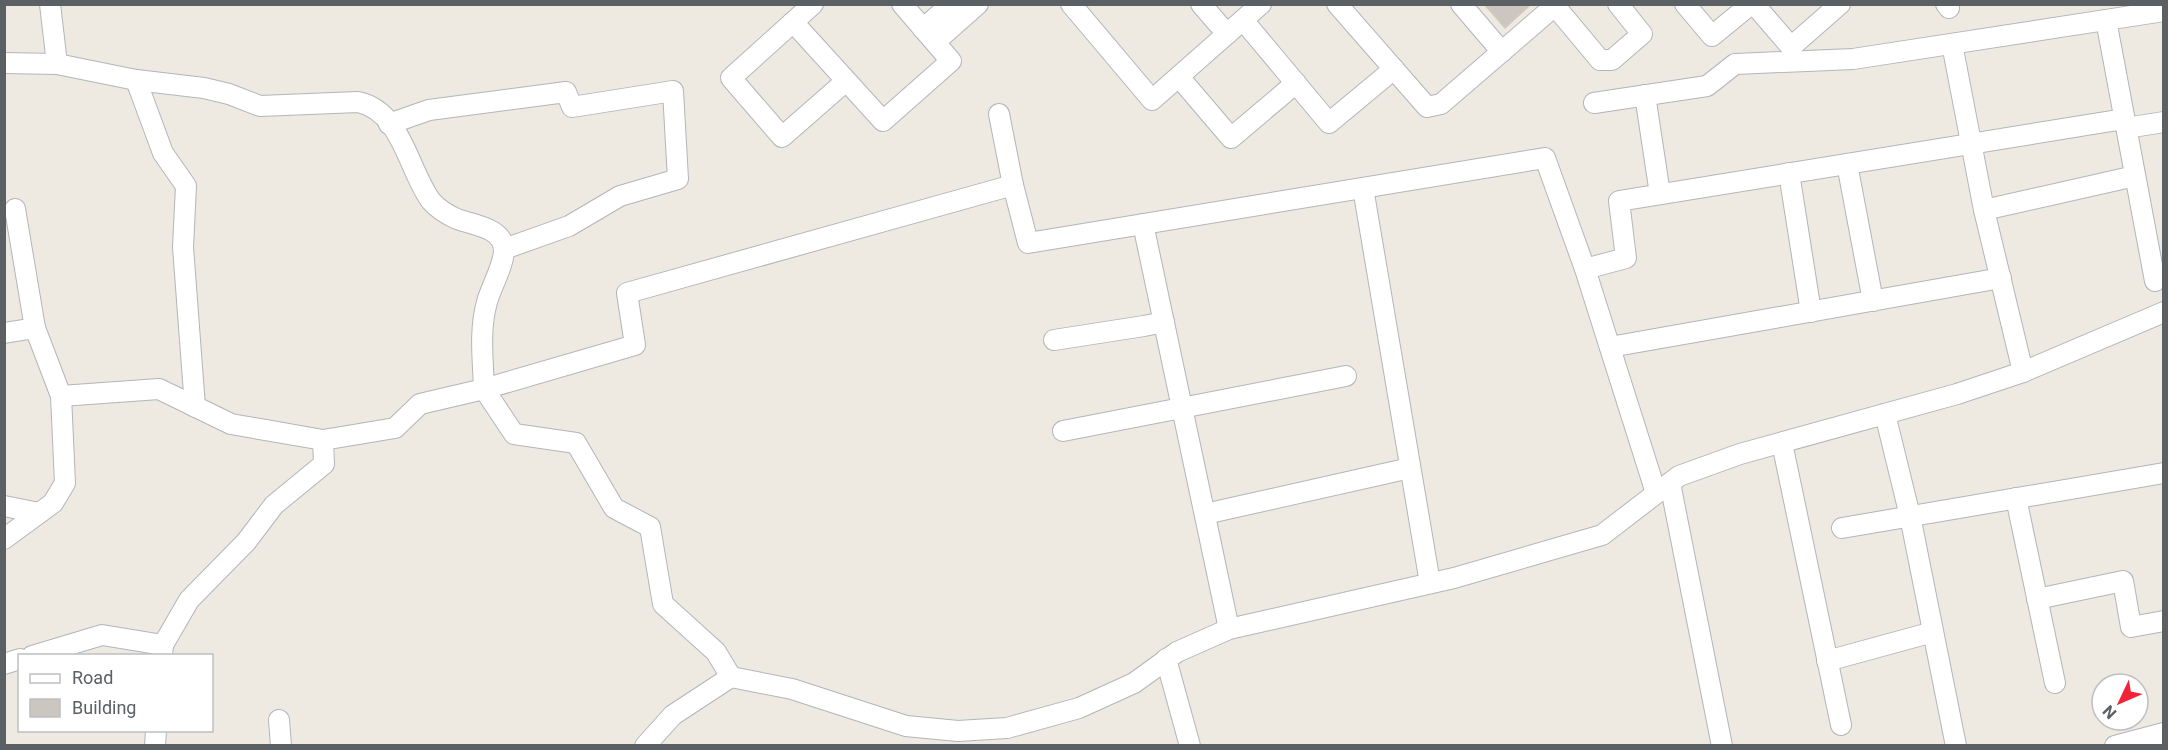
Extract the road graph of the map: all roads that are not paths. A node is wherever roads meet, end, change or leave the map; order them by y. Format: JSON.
{"nodes":[{"id":1,"x":50,"y":4,"type":"edge"},
{"id":2,"x":813,"y":4,"type":"edge"},
{"id":3,"x":902,"y":4,"type":"edge"},
{"id":4,"x":951,"y":4,"type":"edge"},
{"id":5,"x":978,"y":4,"type":"edge"},
{"id":6,"x":1071,"y":4,"type":"edge"},
{"id":7,"x":1201,"y":4,"type":"edge"},
{"id":8,"x":1261,"y":4,"type":"edge"},
{"id":9,"x":1337,"y":4,"type":"edge"},
{"id":10,"x":1461,"y":4,"type":"edge"},
{"id":11,"x":1618,"y":4,"type":"edge"},
{"id":12,"x":1685,"y":4,"type":"edge"},
{"id":13,"x":1752,"y":4,"type":"edge"},
{"id":14,"x":1556,"y":5,"type":"edge"},
{"id":15,"x":1828,"y":8,"type":"edge"},
{"id":16,"x":2163,"y":11,"type":"edge"},
{"id":17,"x":1243,"y":20,"type":"junction"},
{"id":18,"x":2106,"y":20,"type":"junction"},
{"id":19,"x":793,"y":22,"type":"junction"},
{"id":20,"x":1227,"y":34,"type":"junction"},
{"id":21,"x":929,"y":35,"type":"junction"},
{"id":22,"x":1952,"y":44,"type":"junction"},
{"id":23,"x":1502,"y":52,"type":"junction"},
{"id":24,"x":4,"y":63,"type":"edge"},
{"id":25,"x":57,"y":64,"type":"junction"},
{"id":26,"x":1394,"y":69,"type":"junction"},
{"id":27,"x":1179,"y":76,"type":"junction"},
{"id":28,"x":136,"y":80,"type":"junction"},
{"id":29,"x":846,"y":81,"type":"junction"},
{"id":30,"x":1296,"y":82,"type":"junction"},
{"id":31,"x":1645,"y":95,"type":"junction"},
{"id":32,"x":1594,"y":103,"type":"dead end"},
{"id":33,"x":999,"y":114,"type":"dead end"},
{"id":34,"x":2163,"y":122,"type":"edge"},
{"id":35,"x":2125,"y":123,"type":"junction"},
{"id":36,"x":389,"y":124,"type":"junction"},
{"id":37,"x":1970,"y":144,"type":"junction"},
{"id":38,"x":1847,"y":164,"type":"junction"},
{"id":39,"x":1789,"y":173,"type":"junction"},
{"id":40,"x":2135,"y":176,"type":"junction"},
{"id":41,"x":1013,"y":185,"type":"junction"},
{"id":42,"x":1363,"y":188,"type":"junction"},
{"id":43,"x":1660,"y":194,"type":"junction"},
{"id":44,"x":15,"y":209,"type":"dead end"},
{"id":45,"x":1984,"y":210,"type":"junction"},
{"id":46,"x":1143,"y":224,"type":"junction"},
{"id":47,"x":504,"y":249,"type":"junction"},
{"id":48,"x":1585,"y":269,"type":"junction"},
{"id":49,"x":2001,"y":278,"type":"junction"},
{"id":50,"x":2155,"y":281,"type":"dead end"},
{"id":51,"x":1873,"y":301,"type":"junction"},
{"id":52,"x":1810,"y":312,"type":"junction"},
{"id":53,"x":2163,"y":312,"type":"edge"},
{"id":54,"x":1164,"y":322,"type":"junction"},
{"id":55,"x":35,"y":328,"type":"junction"},
{"id":56,"x":4,"y":333,"type":"edge"},
{"id":57,"x":1054,"y":340,"type":"dead end"},
{"id":58,"x":1610,"y":347,"type":"junction"},
{"id":59,"x":2023,"y":372,"type":"junction"},
{"id":60,"x":1346,"y":376,"type":"dead end"},
{"id":61,"x":484,"y":388,"type":"junction"},
{"id":62,"x":61,"y":396,"type":"junction"},
{"id":63,"x":195,"y":407,"type":"junction"},
{"id":64,"x":1182,"y":408,"type":"junction"},
{"id":65,"x":1885,"y":414,"type":"junction"},
{"id":66,"x":1063,"y":431,"type":"dead end"},
{"id":67,"x":322,"y":440,"type":"junction"},
{"id":68,"x":1782,"y":443,"type":"junction"},
{"id":69,"x":1410,"y":468,"type":"junction"},
{"id":70,"x":2163,"y":472,"type":"edge"},
{"id":71,"x":1663,"y":488,"type":"junction"},
{"id":72,"x":2016,"y":498,"type":"junction"},
{"id":73,"x":4,"y":506,"type":"edge"},
{"id":74,"x":39,"y":513,"type":"junction"},
{"id":75,"x":1205,"y":514,"type":"junction"},
{"id":76,"x":1910,"y":516,"type":"junction"},
{"id":77,"x":1842,"y":528,"type":"dead end"},
{"id":78,"x":4,"y":539,"type":"edge"},
{"id":79,"x":1430,"y":583,"type":"junction"},
{"id":80,"x":2037,"y":599,"type":"junction"},
{"id":81,"x":2163,"y":621,"type":"edge"},
{"id":82,"x":1230,"y":629,"type":"junction"},
{"id":83,"x":1933,"y":632,"type":"junction"},
{"id":84,"x":162,"y":650,"type":"edge"},
{"id":85,"x":39,"y":654,"type":"edge"},
{"id":86,"x":1166,"y":659,"type":"junction"},
{"id":87,"x":1827,"y":661,"type":"junction"},
{"id":88,"x":731,"y":677,"type":"junction"},
{"id":89,"x":2055,"y":683,"type":"dead end"},
{"id":90,"x":279,"y":720,"type":"dead end"},
{"id":91,"x":1841,"y":725,"type":"dead end"},
{"id":92,"x":2163,"y":733,"type":"edge"},
{"id":93,"x":960,"y":738,"type":"edge"},
{"id":94,"x":653,"y":742,"type":"edge"},
{"id":95,"x":280,"y":746,"type":"edge"},
{"id":96,"x":1190,"y":746,"type":"edge"},
{"id":97,"x":1722,"y":746,"type":"edge"},
{"id":98,"x":1956,"y":746,"type":"edge"},
{"id":99,"x":2115,"y":746,"type":"edge"}],
"edges":[{"from":1,"to":25,"type":"street"},
{"from":2,"to":19,"type":"street"},
{"from":3,"to":21,"type":"street"},
{"from":4,"to":21,"type":"street"},
{"from":5,"to":21,"type":"street"},
{"from":6,"to":27,"type":"street"},
{"from":7,"to":20,"type":"street"},
{"from":8,"to":17,"type":"street"},
{"from":9,"to":26,"type":"street"},
{"from":10,"to":23,"type":"street"},
{"from":11,"to":14,"type":"street"},
{"from":12,"to":13,"type":"street"},
{"from":13,"to":15,"type":"street"},
{"from":14,"to":23,"type":"street"},
{"from":16,"to":18,"type":"street"},
{"from":17,"to":20,"type":"street"},
{"from":17,"to":30,"type":"street"},
{"from":18,"to":22,"type":"street"},
{"from":18,"to":35,"type":"street"},
{"from":19,"to":29,"type":"street"},
{"from":19,"to":29,"type":"street"},
{"from":20,"to":27,"type":"street"},
{"from":21,"to":29,"type":"street"},
{"from":22,"to":31,"type":"street"},
{"from":22,"to":37,"type":"street"},
{"from":23,"to":26,"type":"street"},
{"from":24,"to":25,"type":"street"},
{"from":25,"to":28,"type":"street"},
{"from":26,"to":30,"type":"street"},
{"from":27,"to":30,"type":"street"},
{"from":28,"to":36,"type":"street"},
{"from":28,"to":63,"type":"street"},
{"from":31,"to":32,"type":"street"},
{"from":31,"to":43,"type":"street"},
{"from":33,"to":41,"type":"street"},
{"from":34,"to":35,"type":"street"},
{"from":35,"to":37,"type":"street"},
{"from":35,"to":40,"type":"street"},
{"from":36,"to":47,"type":"street"},
{"from":36,"to":47,"type":"street"},
{"from":37,"to":38,"type":"street"},
{"from":37,"to":45,"type":"street"},
{"from":38,"to":39,"type":"street"},
{"from":38,"to":51,"type":"street"},
{"from":39,"to":43,"type":"street"},
{"from":39,"to":52,"type":"street"},
{"from":40,"to":45,"type":"street"},
{"from":40,"to":50,"type":"street"},
{"from":41,"to":46,"type":"street"},
{"from":41,"to":61,"type":"street"},
{"from":42,"to":46,"type":"street"},
{"from":42,"to":48,"type":"street"},
{"from":42,"to":69,"type":"street"},
{"from":43,"to":48,"type":"street"},
{"from":44,"to":55,"type":"street"},
{"from":45,"to":49,"type":"street"},
{"from":46,"to":54,"type":"street"},
{"from":47,"to":61,"type":"street"},
{"from":48,"to":58,"type":"street"},
{"from":49,"to":51,"type":"street"},
{"from":49,"to":59,"type":"street"},
{"from":51,"to":52,"type":"street"},
{"from":52,"to":58,"type":"street"},
{"from":53,"to":59,"type":"street"},
{"from":54,"to":57,"type":"street"},
{"from":54,"to":64,"type":"street"},
{"from":55,"to":56,"type":"street"},
{"from":55,"to":62,"type":"street"},
{"from":58,"to":71,"type":"street"},
{"from":59,"to":65,"type":"street"},
{"from":60,"to":64,"type":"street"},
{"from":61,"to":67,"type":"street"},
{"from":61,"to":88,"type":"street"},
{"from":62,"to":63,"type":"street"},
{"from":62,"to":74,"type":"street"},
{"from":63,"to":67,"type":"street"},
{"from":64,"to":66,"type":"street"},
{"from":64,"to":75,"type":"street"},
{"from":65,"to":68,"type":"street"},
{"from":65,"to":76,"type":"street"},
{"from":67,"to":84,"type":"street"},
{"from":68,"to":71,"type":"street"},
{"from":68,"to":87,"type":"street"},
{"from":69,"to":75,"type":"street"},
{"from":69,"to":79,"type":"street"},
{"from":70,"to":72,"type":"street"},
{"from":71,"to":79,"type":"street"},
{"from":71,"to":97,"type":"street"},
{"from":72,"to":76,"type":"street"},
{"from":72,"to":80,"type":"street"},
{"from":73,"to":74,"type":"street"},
{"from":74,"to":78,"type":"street"},
{"from":75,"to":82,"type":"street"},
{"from":76,"to":77,"type":"street"},
{"from":76,"to":83,"type":"street"},
{"from":79,"to":82,"type":"street"},
{"from":80,"to":81,"type":"street"},
{"from":80,"to":89,"type":"street"},
{"from":82,"to":86,"type":"street"},
{"from":83,"to":87,"type":"street"},
{"from":83,"to":98,"type":"street"},
{"from":84,"to":85,"type":"street"},
{"from":86,"to":93,"type":"street"},
{"from":86,"to":96,"type":"street"},
{"from":87,"to":91,"type":"street"},
{"from":88,"to":93,"type":"street"},
{"from":88,"to":94,"type":"street"},
{"from":90,"to":95,"type":"street"},
{"from":92,"to":99,"type":"street"}]}
